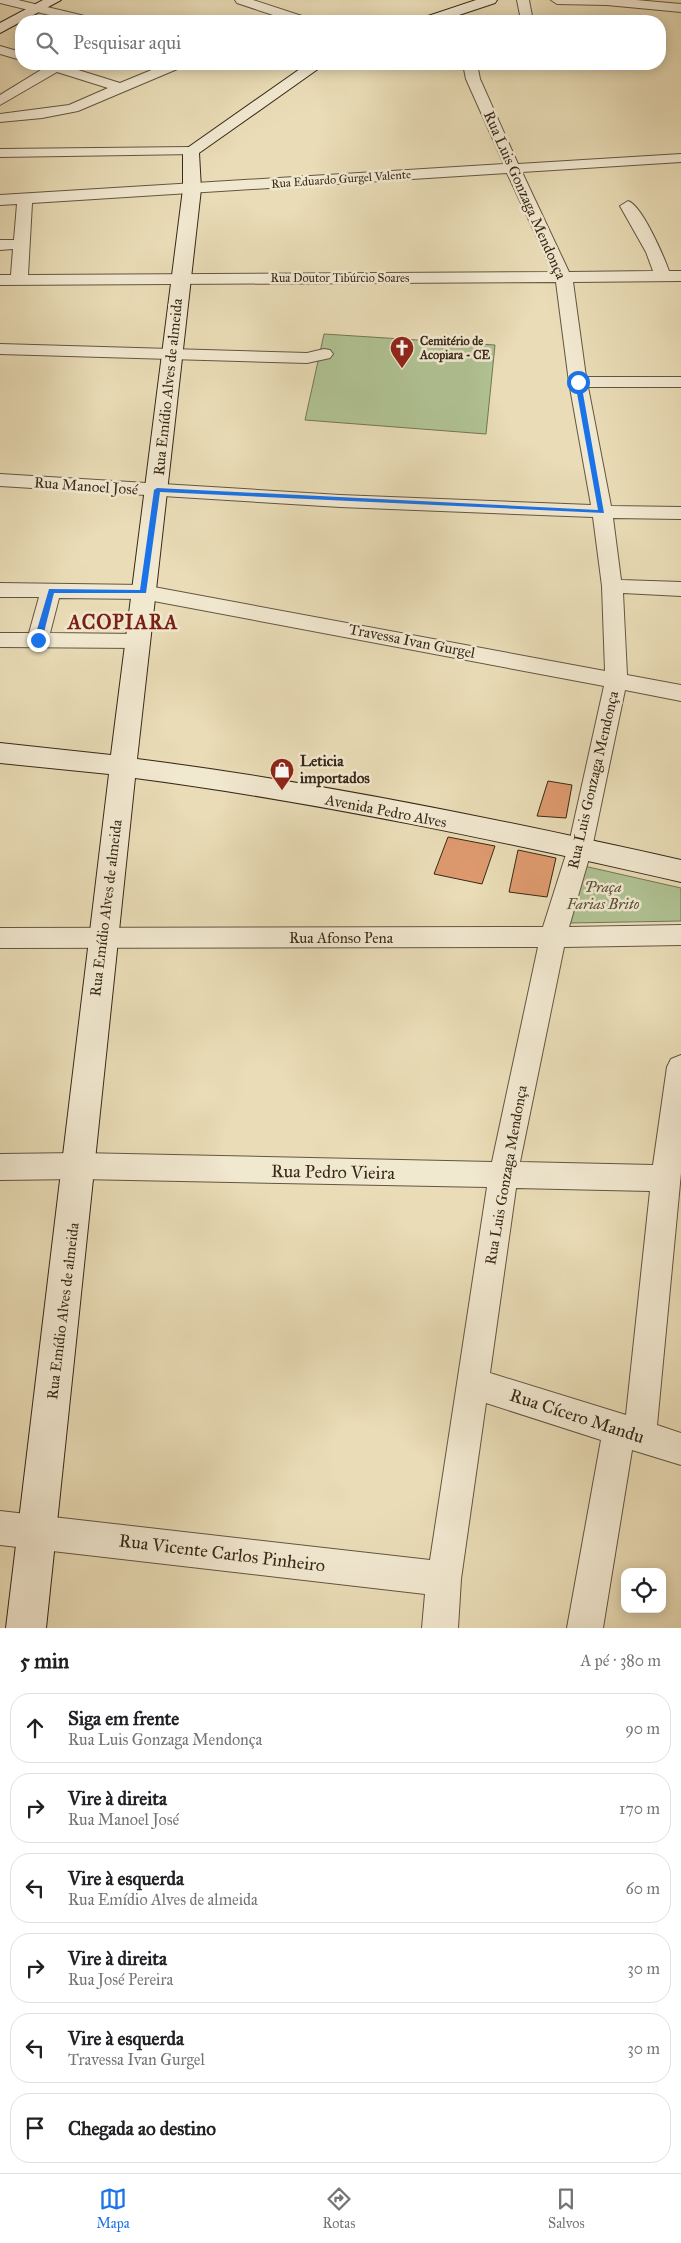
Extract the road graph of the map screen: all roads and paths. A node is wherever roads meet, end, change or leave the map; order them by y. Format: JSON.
{"nodes":[{"id":1,"x":2,"y":0,"type":"edge"},
{"id":2,"x":54,"y":0,"type":"edge"},
{"id":3,"x":241,"y":0,"type":"edge"},
{"id":4,"x":490,"y":0,"type":"edge"},
{"id":5,"x":522,"y":0,"type":"edge"},
{"id":6,"x":538,"y":0,"type":"edge"},
{"id":7,"x":557,"y":0,"type":"edge"},
{"id":8,"x":681,"y":8,"type":"edge"},
{"id":9,"x":38,"y":9,"type":"junction"},
{"id":10,"x":278,"y":13,"type":"junction"},
{"id":11,"x":27,"y":15,"type":"edge"},
{"id":12,"x":63,"y":15,"type":"edge"},
{"id":13,"x":274,"y":15,"type":"edge"},
{"id":14,"x":284,"y":15,"type":"edge"},
{"id":15,"x":445,"y":15,"type":"edge"},
{"id":16,"x":526,"y":15,"type":"edge"},
{"id":17,"x":15,"y":21,"type":"edge"},
{"id":18,"x":0,"y":29,"type":"edge"},
{"id":19,"x":0,"y":50,"type":"edge"},
{"id":20,"x":15,"y":54,"type":"edge"},
{"id":21,"x":45,"y":70,"type":"edge"},
{"id":22,"x":66,"y":70,"type":"edge"},
{"id":23,"x":163,"y":70,"type":"edge"},
{"id":24,"x":307,"y":70,"type":"edge"},
{"id":25,"x":471,"y":70,"type":"edge"},
{"id":26,"x":32,"y":82,"type":"junction"},
{"id":27,"x":122,"y":88,"type":"junction"},
{"id":28,"x":0,"y":101,"type":"edge"},
{"id":29,"x":0,"y":117,"type":"edge"},
{"id":30,"x":191,"y":150,"type":"junction"},
{"id":31,"x":0,"y":153,"type":"edge"},
{"id":32,"x":681,"y":158,"type":"edge"},
{"id":33,"x":514,"y":169,"type":"junction"},
{"id":34,"x":192,"y":188,"type":"junction"},
{"id":35,"x":25,"y":199,"type":"junction"},
{"id":36,"x":0,"y":200,"type":"edge"},
{"id":37,"x":628,"y":206,"type":"dead end"},
{"id":38,"x":20,"y":244,"type":"junction"},
{"id":39,"x":0,"y":245,"type":"edge"},
{"id":40,"x":663,"y":276,"type":"junction"},
{"id":41,"x":681,"y":276,"type":"edge"},
{"id":42,"x":564,"y":277,"type":"junction"},
{"id":43,"x":180,"y":278,"type":"junction"},
{"id":44,"x":0,"y":280,"type":"edge"},
{"id":45,"x":19,"y":280,"type":"junction"},
{"id":46,"x":0,"y":349,"type":"edge"},
{"id":47,"x":170,"y":354,"type":"junction"},
{"id":48,"x":324,"y":354,"type":"dead end"},
{"id":49,"x":681,"y":382,"type":"edge"},
{"id":50,"x":579,"y":387,"type":"junction"},
{"id":51,"x":681,"y":390,"type":"edge"},
{"id":52,"x":0,"y":480,"type":"edge"},
{"id":53,"x":157,"y":490,"type":"junction"},
{"id":54,"x":602,"y":512,"type":"junction"},
{"id":55,"x":681,"y":513,"type":"edge"},
{"id":56,"x":612,"y":586,"type":"junction"},
{"id":57,"x":681,"y":589,"type":"edge"},
{"id":58,"x":0,"y":590,"type":"edge"},
{"id":59,"x":51,"y":590,"type":"junction"},
{"id":60,"x":143,"y":592,"type":"junction"},
{"id":61,"x":0,"y":640,"type":"edge"},
{"id":62,"x":38,"y":640,"type":"junction"},
{"id":63,"x":137,"y":641,"type":"junction"},
{"id":64,"x":616,"y":680,"type":"junction"},
{"id":65,"x":681,"y":693,"type":"edge"},
{"id":66,"x":0,"y":753,"type":"edge"},
{"id":67,"x":123,"y":765,"type":"junction"},
{"id":68,"x":580,"y":848,"type":"junction"},
{"id":69,"x":681,"y":871,"type":"edge"},
{"id":70,"x":681,"y":935,"type":"edge"},
{"id":71,"x":553,"y":937,"type":"junction"},
{"id":72,"x":0,"y":938,"type":"edge"},
{"id":73,"x":102,"y":939,"type":"junction"},
{"id":74,"x":681,"y":1067,"type":"edge"},
{"id":75,"x":679,"y":1108,"type":"edge"},
{"id":76,"x":0,"y":1166,"type":"edge"},
{"id":77,"x":79,"y":1166,"type":"junction"},
{"id":78,"x":503,"y":1176,"type":"junction"},
{"id":79,"x":666,"y":1178,"type":"junction"},
{"id":80,"x":473,"y":1383,"type":"junction"},
{"id":81,"x":630,"y":1433,"type":"junction"},
{"id":82,"x":681,"y":1449,"type":"edge"},
{"id":83,"x":0,"y":1528,"type":"edge"},
{"id":84,"x":37,"y":1531,"type":"junction"},
{"id":85,"x":444,"y":1579,"type":"junction"},
{"id":86,"x":26,"y":1628,"type":"edge"},
{"id":87,"x":440,"y":1628,"type":"edge"},
{"id":88,"x":585,"y":1628,"type":"edge"}],
"edges":[{"from":1,"to":9,"type":"street"},
{"from":2,"to":9,"type":"street"},
{"from":3,"to":10,"type":"street"},
{"from":4,"to":15,"type":"street"},
{"from":5,"to":6,"type":"street"},
{"from":5,"to":16,"type":"street"},
{"from":7,"to":8,"type":"street"},
{"from":9,"to":11,"type":"street"},
{"from":9,"to":12,"type":"street"},
{"from":10,"to":13,"type":"street"},
{"from":10,"to":14,"type":"street"},
{"from":17,"to":18,"type":"street"},
{"from":19,"to":20,"type":"street"},
{"from":21,"to":26,"type":"street"},
{"from":22,"to":27,"type":"street"},
{"from":23,"to":27,"type":"street"},
{"from":24,"to":30,"type":"street"},
{"from":25,"to":33,"type":"street","name":"Rua Luis Gonzaga Mendonça"},
{"from":26,"to":28,"type":"street"},
{"from":26,"to":29,"type":"street"},
{"from":27,"to":29,"type":"street"},
{"from":30,"to":31,"type":"street"},
{"from":30,"to":34,"type":"street","name":"Rua Emídio Alves de almeida"},
{"from":32,"to":33,"type":"street","name":"Rua Eduardo Gurgel Valente"},
{"from":33,"to":34,"type":"street","name":"Rua Eduardo Gurgel Valente"},
{"from":33,"to":42,"type":"street","name":"Rua Luis Gonzaga Mendonça"},
{"from":34,"to":35,"type":"street","name":"Rua Eduardo Gurgel Valente"},
{"from":34,"to":43,"type":"street","name":"Rua Emídio Alves de almeida"},
{"from":35,"to":36,"type":"street","name":"Rua Eduardo Gurgel Valente"},
{"from":35,"to":38,"type":"street"},
{"from":37,"to":40,"type":"street"},
{"from":38,"to":39,"type":"street"},
{"from":38,"to":45,"type":"street"},
{"from":40,"to":41,"type":"street","name":"Rua Doutor Tibúrcio Soares"},
{"from":40,"to":42,"type":"street","name":"Rua Doutor Tibúrcio Soares"},
{"from":42,"to":43,"type":"street","name":"Rua Doutor Tibúrcio Soares"},
{"from":42,"to":50,"type":"street","name":"Rua Luis Gonzaga Mendonça"},
{"from":43,"to":45,"type":"street","name":"Rua Doutor Tibúrcio Soares"},
{"from":43,"to":47,"type":"street","name":"Rua Emídio Alves de almeida"},
{"from":44,"to":45,"type":"street","name":"Rua Doutor Tibúrcio Soares"},
{"from":46,"to":47,"type":"street"},
{"from":47,"to":48,"type":"street"},
{"from":47,"to":53,"type":"street","name":"Rua Emídio Alves de almeida"},
{"from":49,"to":50,"type":"street"},
{"from":50,"to":51,"type":"street"},
{"from":50,"to":54,"type":"street","name":"Rua Luis Gonzaga Mendonça"},
{"from":52,"to":53,"type":"street","name":"Rua Manoel José"},
{"from":53,"to":54,"type":"street","name":"Rua Manoel José"},
{"from":53,"to":60,"type":"street","name":"Rua Emídio Alves de almeida"},
{"from":54,"to":55,"type":"street","name":"Rua Manoel José"},
{"from":54,"to":56,"type":"street","name":"Rua Luis Gonzaga Mendonça"},
{"from":56,"to":57,"type":"street"},
{"from":56,"to":64,"type":"street","name":"Rua Luis Gonzaga Mendonça"},
{"from":58,"to":59,"type":"street","name":"Travessa Ivan Gurgel"},
{"from":59,"to":60,"type":"street","name":"Travessa Ivan Gurgel"},
{"from":59,"to":62,"type":"street"},
{"from":60,"to":63,"type":"street","name":"Rua Emídio Alves de almeida"},
{"from":60,"to":64,"type":"street","name":"Travessa Ivan Gurgel"},
{"from":61,"to":62,"type":"street"},
{"from":62,"to":63,"type":"street"},
{"from":63,"to":67,"type":"street","name":"Rua Emídio Alves de almeida"},
{"from":64,"to":65,"type":"street","name":"Travessa Ivan Gurgel"},
{"from":64,"to":68,"type":"street","name":"Rua Luis Gonzaga Mendonça"},
{"from":66,"to":67,"type":"street","name":"Avenida Pedro Alves"},
{"from":67,"to":68,"type":"street","name":"Avenida Pedro Alves"},
{"from":67,"to":73,"type":"street","name":"Rua Emídio Alves de almeida"},
{"from":68,"to":69,"type":"street","name":"Avenida Pedro Alves"},
{"from":68,"to":71,"type":"street","name":"Rua Luis Gonzaga Mendonça"},
{"from":70,"to":71,"type":"street","name":"Rua Afonso Pena"},
{"from":71,"to":73,"type":"street","name":"Rua Afonso Pena"},
{"from":71,"to":78,"type":"street","name":"Rua Luis Gonzaga Mendonça"},
{"from":72,"to":73,"type":"street","name":"Rua Afonso Pena"},
{"from":73,"to":77,"type":"street","name":"Rua Emídio Alves de almeida"},
{"from":74,"to":75,"type":"street"},
{"from":75,"to":79,"type":"street"},
{"from":76,"to":77,"type":"street","name":"Rua Pedro Vieira"},
{"from":77,"to":78,"type":"street","name":"Rua Pedro Vieira"},
{"from":77,"to":84,"type":"street","name":"Rua Emídio Alves de almeida"},
{"from":78,"to":79,"type":"street","name":"Rua Pedro Vieira"},
{"from":78,"to":80,"type":"street","name":"Rua Luis Gonzaga Mendonça"},
{"from":79,"to":81,"type":"street"},
{"from":80,"to":81,"type":"street","name":"Rua Cícero Mandu"},
{"from":80,"to":85,"type":"street","name":"Rua Luis Gonzaga Mendonça"},
{"from":81,"to":82,"type":"street","name":"Rua Cícero Mandu"},
{"from":81,"to":88,"type":"street"},
{"from":83,"to":84,"type":"street","name":"Rua Vicente Carlos Pinheiro"},
{"from":84,"to":85,"type":"street","name":"Rua Vicente Carlos Pinheiro"},
{"from":84,"to":86,"type":"street","name":"Rua Emídio Alves de almeida"},
{"from":85,"to":87,"type":"street","name":"Rua Luis Gonzaga Mendonça"}]}
